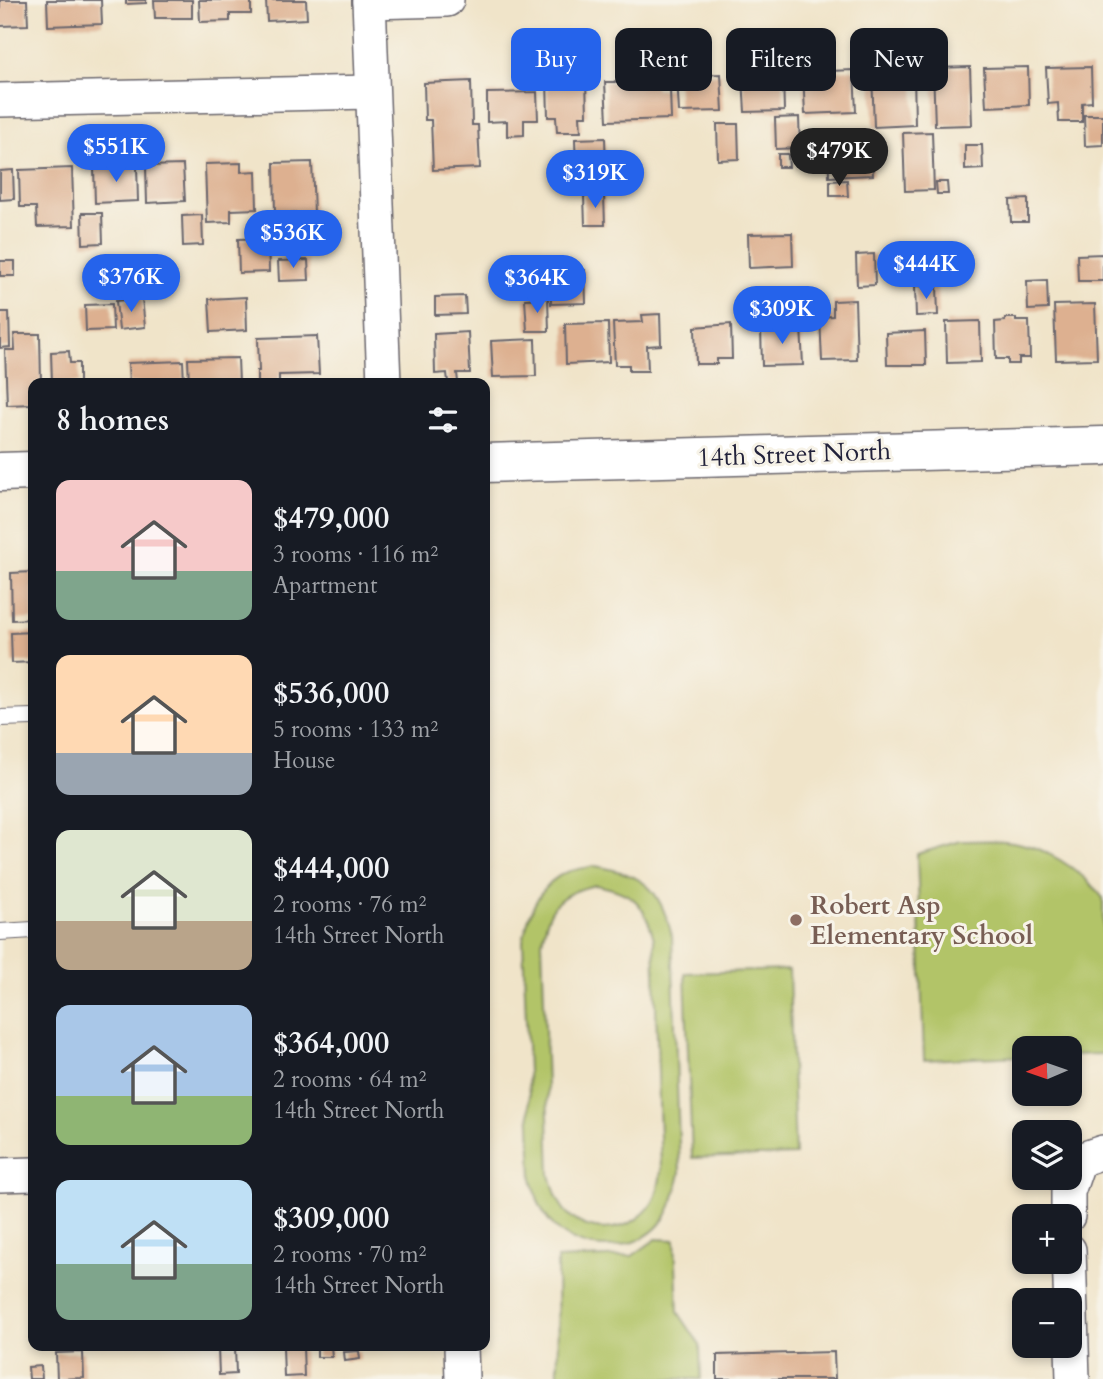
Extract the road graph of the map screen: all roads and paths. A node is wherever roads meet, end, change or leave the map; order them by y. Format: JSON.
{"nodes":[{"id":1,"x":447,"y":0,"type":"edge"},
{"id":2,"x":369,"y":1,"type":"edge"},
{"id":3,"x":371,"y":92,"type":"junction"},
{"id":4,"x":0,"y":100,"type":"edge"},
{"id":5,"x":384,"y":378,"type":"edge"},
{"id":6,"x":1103,"y":446,"type":"edge"},
{"id":7,"x":490,"y":463,"type":"edge"},
{"id":8,"x":28,"y":471,"type":"edge"},
{"id":9,"x":0,"y":472,"type":"edge"},
{"id":10,"x":28,"y":717,"type":"edge"},
{"id":11,"x":0,"y":718,"type":"edge"},
{"id":12,"x":28,"y":930,"type":"edge"},
{"id":13,"x":0,"y":932,"type":"edge"},
{"id":14,"x":1091,"y":1156,"type":"edge"},
{"id":15,"x":28,"y":1174,"type":"edge"},
{"id":16,"x":0,"y":1175,"type":"edge"},
{"id":17,"x":1068,"y":1204,"type":"edge"},
{"id":18,"x":1070,"y":1274,"type":"edge"},
{"id":19,"x":461,"y":1351,"type":"edge"},
{"id":20,"x":462,"y":1379,"type":"edge"},
{"id":21,"x":1073,"y":1379,"type":"edge"}],
"edges":[{"from":1,"to":2,"type":"street"},
{"from":2,"to":3,"type":"street"},
{"from":3,"to":4,"type":"street"},
{"from":3,"to":5,"type":"street"},
{"from":6,"to":7,"type":"street","name":"14th Street North"},
{"from":8,"to":9,"type":"street"},
{"from":10,"to":11,"type":"lane"},
{"from":12,"to":13,"type":"lane"},
{"from":14,"to":17,"type":"street"},
{"from":15,"to":16,"type":"street"},
{"from":18,"to":21,"type":"street"},
{"from":19,"to":20,"type":"street"}]}
